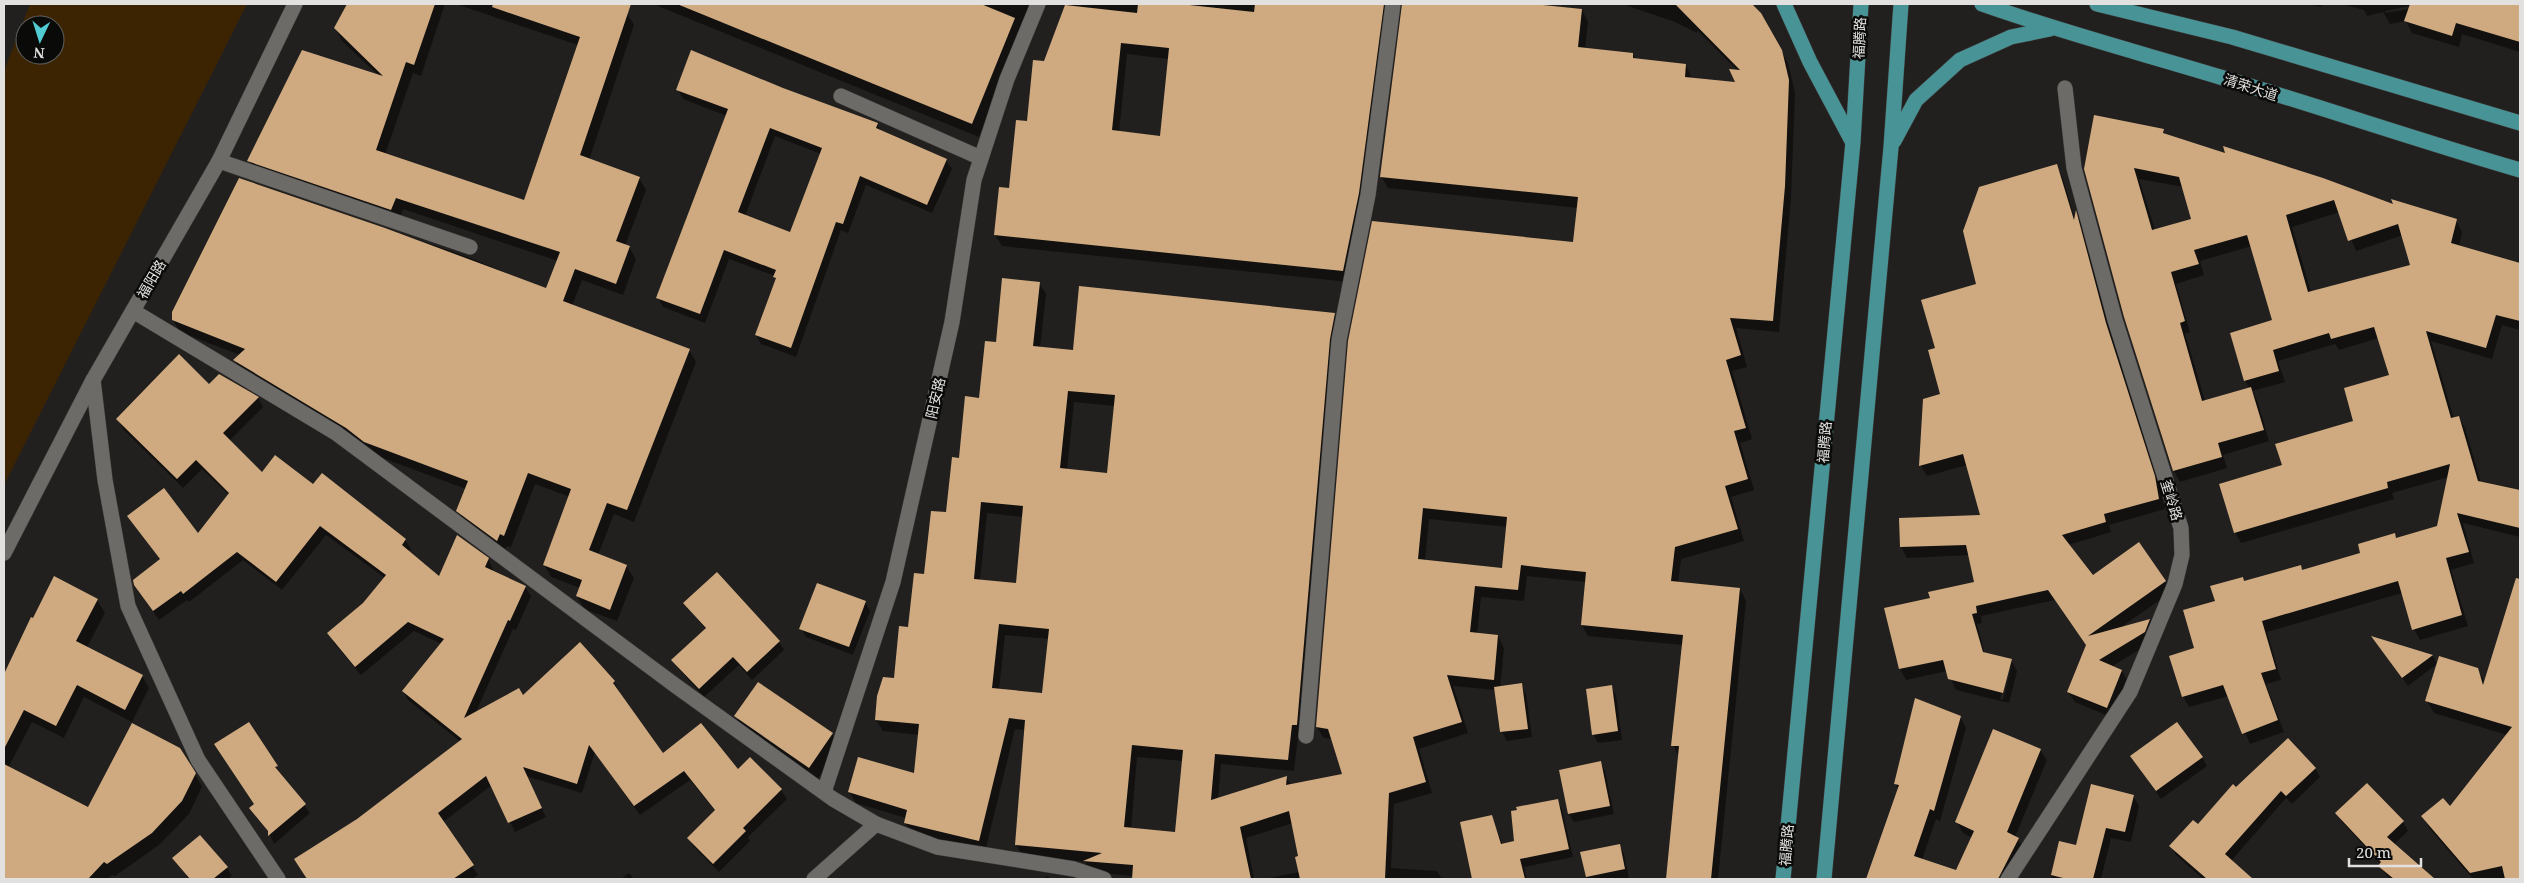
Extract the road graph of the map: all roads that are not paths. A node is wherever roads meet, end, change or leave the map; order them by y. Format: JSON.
{"nodes":[{"id":1,"x":295,"y":4,"type":"edge"},
{"id":2,"x":1038,"y":4,"type":"edge"},
{"id":3,"x":1393,"y":4,"type":"edge"},
{"id":4,"x":1784,"y":4,"type":"edge"},
{"id":5,"x":1861,"y":4,"type":"edge"},
{"id":6,"x":1901,"y":4,"type":"edge"},
{"id":7,"x":1982,"y":4,"type":"edge"},
{"id":8,"x":2097,"y":4,"type":"edge"},
{"id":9,"x":2050,"y":29,"type":"junction"},
{"id":10,"x":2065,"y":88,"type":"dead end"},
{"id":11,"x":841,"y":96,"type":"dead end"},
{"id":12,"x":2520,"y":122,"type":"edge"},
{"id":13,"x":1853,"y":142,"type":"junction"},
{"id":14,"x":1891,"y":147,"type":"junction"},
{"id":15,"x":981,"y":158,"type":"junction"},
{"id":16,"x":219,"y":161,"type":"junction"},
{"id":17,"x":2520,"y":170,"type":"edge"},
{"id":18,"x":470,"y":247,"type":"dead end"},
{"id":19,"x":133,"y":311,"type":"junction"},
{"id":20,"x":93,"y":380,"type":"junction"},
{"id":21,"x":4,"y":553,"type":"edge"},
{"id":22,"x":1306,"y":736,"type":"dead end"},
{"id":23,"x":824,"y":792,"type":"junction"},
{"id":24,"x":876,"y":824,"type":"junction"},
{"id":25,"x":278,"y":879,"type":"edge"},
{"id":26,"x":814,"y":879,"type":"edge"},
{"id":27,"x":1104,"y":879,"type":"edge"},
{"id":28,"x":1783,"y":879,"type":"edge"},
{"id":29,"x":1824,"y":879,"type":"edge"},
{"id":30,"x":2008,"y":879,"type":"edge"}],
"edges":[{"from":1,"to":16,"type":"street","name":"福阳路"},
{"from":2,"to":15,"type":"street","name":"阳安路"},
{"from":3,"to":22,"type":"street"},
{"from":4,"to":13,"type":"main road"},
{"from":5,"to":13,"type":"main road","name":"福腾路"},
{"from":6,"to":14,"type":"main road"},
{"from":7,"to":9,"type":"main road","name":"清荣大道"},
{"from":8,"to":12,"type":"main road"},
{"from":9,"to":14,"type":"main road"},
{"from":9,"to":17,"type":"main road","name":"清荣大道"},
{"from":10,"to":30,"type":"street","name":"奎岭路"},
{"from":11,"to":15,"type":"street"},
{"from":13,"to":28,"type":"main road","name":"福腾路"},
{"from":14,"to":29,"type":"main road"},
{"from":15,"to":23,"type":"street","name":"阳安路"},
{"from":16,"to":18,"type":"street"},
{"from":16,"to":19,"type":"street","name":"福阳路"},
{"from":19,"to":20,"type":"street","name":"福阳路"},
{"from":19,"to":23,"type":"street"},
{"from":20,"to":21,"type":"street","name":"福阳路"},
{"from":20,"to":25,"type":"street"},
{"from":23,"to":24,"type":"street"},
{"from":24,"to":26,"type":"street"},
{"from":24,"to":27,"type":"street"}]}
